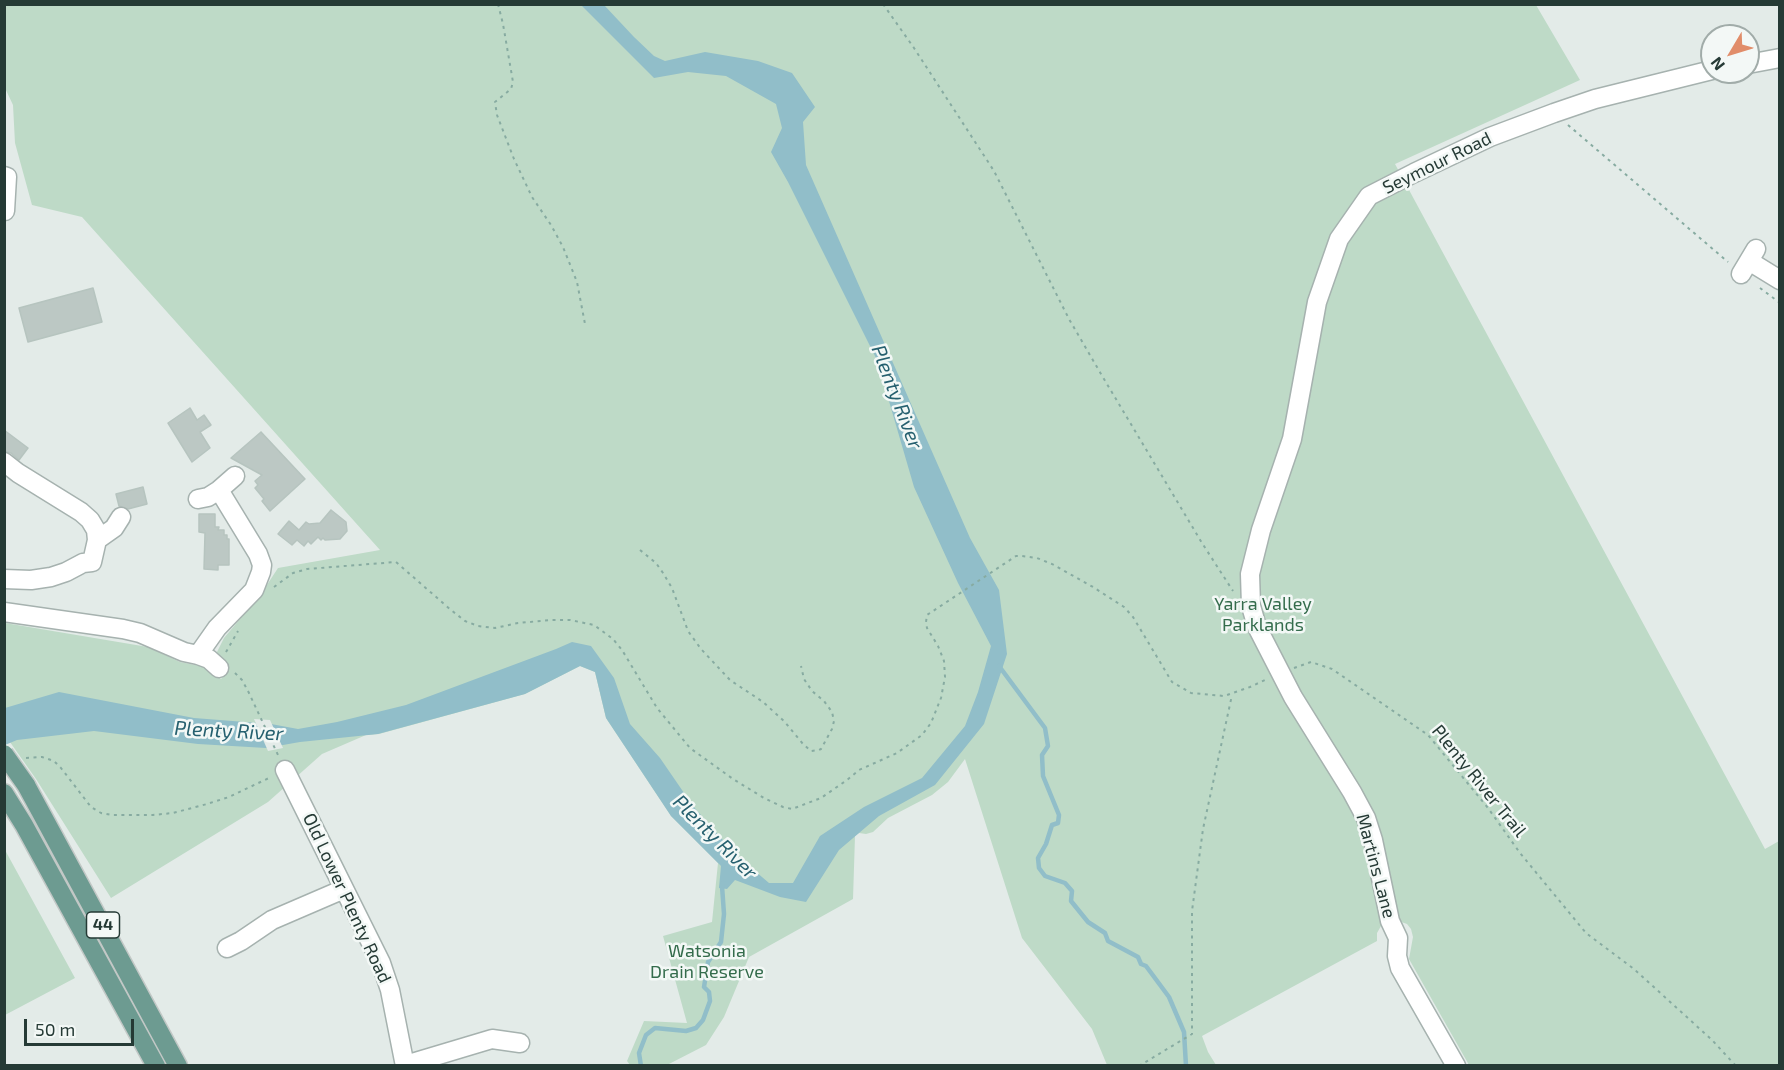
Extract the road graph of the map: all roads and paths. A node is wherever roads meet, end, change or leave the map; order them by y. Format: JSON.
{"nodes":[{"id":1,"x":498,"y":4,"type":"edge"},
{"id":2,"x":883,"y":4,"type":"edge"},
{"id":3,"x":1779,"y":58,"type":"edge"},
{"id":4,"x":1760,"y":62,"type":"edge"},
{"id":5,"x":1700,"y":73,"type":"edge"},
{"id":6,"x":1554,"y":113,"type":"junction"},
{"id":7,"x":4,"y":176,"type":"edge"},
{"id":8,"x":5,"y":211,"type":"edge"},
{"id":9,"x":1748,"y":261,"type":"junction"},
{"id":10,"x":1779,"y":280,"type":"edge"},
{"id":11,"x":1779,"y":303,"type":"edge"},
{"id":12,"x":585,"y":324,"type":"dead end"},
{"id":13,"x":4,"y":462,"type":"edge"},
{"id":14,"x":235,"y":476,"type":"dead end"},
{"id":15,"x":219,"y":490,"type":"junction"},
{"id":16,"x":198,"y":499,"type":"dead end"},
{"id":17,"x":121,"y":517,"type":"dead end"},
{"id":18,"x":97,"y":540,"type":"junction"},
{"id":19,"x":640,"y":550,"type":"dead end"},
{"id":20,"x":4,"y":579,"type":"edge"},
{"id":21,"x":273,"y":588,"type":"dead end"},
{"id":22,"x":1251,"y":606,"type":"junction"},
{"id":23,"x":4,"y":612,"type":"edge"},
{"id":24,"x":242,"y":625,"type":"dead end"},
{"id":25,"x":198,"y":655,"type":"junction"},
{"id":26,"x":225,"y":663,"type":"junction"},
{"id":27,"x":801,"y":666,"type":"dead end"},
{"id":28,"x":1280,"y":672,"type":"junction"},
{"id":29,"x":1233,"y":694,"type":"junction"},
{"id":30,"x":13,"y":757,"type":"edge"},
{"id":31,"x":285,"y":770,"type":"junction"},
{"id":32,"x":6,"y":795,"type":"edge"},
{"id":33,"x":344,"y":889,"type":"junction"},
{"id":34,"x":227,"y":948,"type":"dead end"},
{"id":35,"x":520,"y":1043,"type":"dead end"},
{"id":36,"x":156,"y":1065,"type":"edge"},
{"id":37,"x":178,"y":1065,"type":"edge"},
{"id":38,"x":405,"y":1065,"type":"edge"},
{"id":39,"x":1139,"y":1065,"type":"edge"},
{"id":40,"x":1456,"y":1065,"type":"edge"},
{"id":41,"x":1736,"y":1065,"type":"edge"}],
"edges":[{"from":1,"to":12,"type":"path"},
{"from":2,"to":22,"type":"path"},
{"from":3,"to":4,"type":"street"},
{"from":5,"to":6,"type":"street","name":"Seymour Road"},
{"from":6,"to":9,"type":"path"},
{"from":6,"to":22,"type":"street","name":"Seymour Road"},
{"from":7,"to":8,"type":"street"},
{"from":9,"to":10,"type":"street"},
{"from":9,"to":11,"type":"path"},
{"from":13,"to":18,"type":"street"},
{"from":14,"to":15,"type":"street"},
{"from":15,"to":16,"type":"street"},
{"from":15,"to":25,"type":"street"},
{"from":17,"to":18,"type":"street"},
{"from":18,"to":20,"type":"street"},
{"from":19,"to":27,"type":"path"},
{"from":21,"to":29,"type":"path","name":"Plenty River Trail"},
{"from":22,"to":28,"type":"street","name":"Martins Lane"},
{"from":23,"to":25,"type":"street"},
{"from":24,"to":26,"type":"path"},
{"from":25,"to":26,"type":"street"},
{"from":26,"to":31,"type":"path"},
{"from":28,"to":29,"type":"path","name":"Plenty River Trail"},
{"from":28,"to":40,"type":"street","name":"Martins Lane"},
{"from":28,"to":41,"type":"path","name":"Plenty River Trail"},
{"from":29,"to":39,"type":"path"},
{"from":30,"to":31,"type":"path"},
{"from":30,"to":37,"type":"main road","number":"44","bridge":true},
{"from":31,"to":33,"type":"street","name":"Old Lower Plenty Road"},
{"from":32,"to":36,"type":"main road","number":"44"},
{"from":33,"to":34,"type":"street"},
{"from":33,"to":38,"type":"street","name":"Old Lower Plenty Road"},
{"from":35,"to":38,"type":"street"}]}
